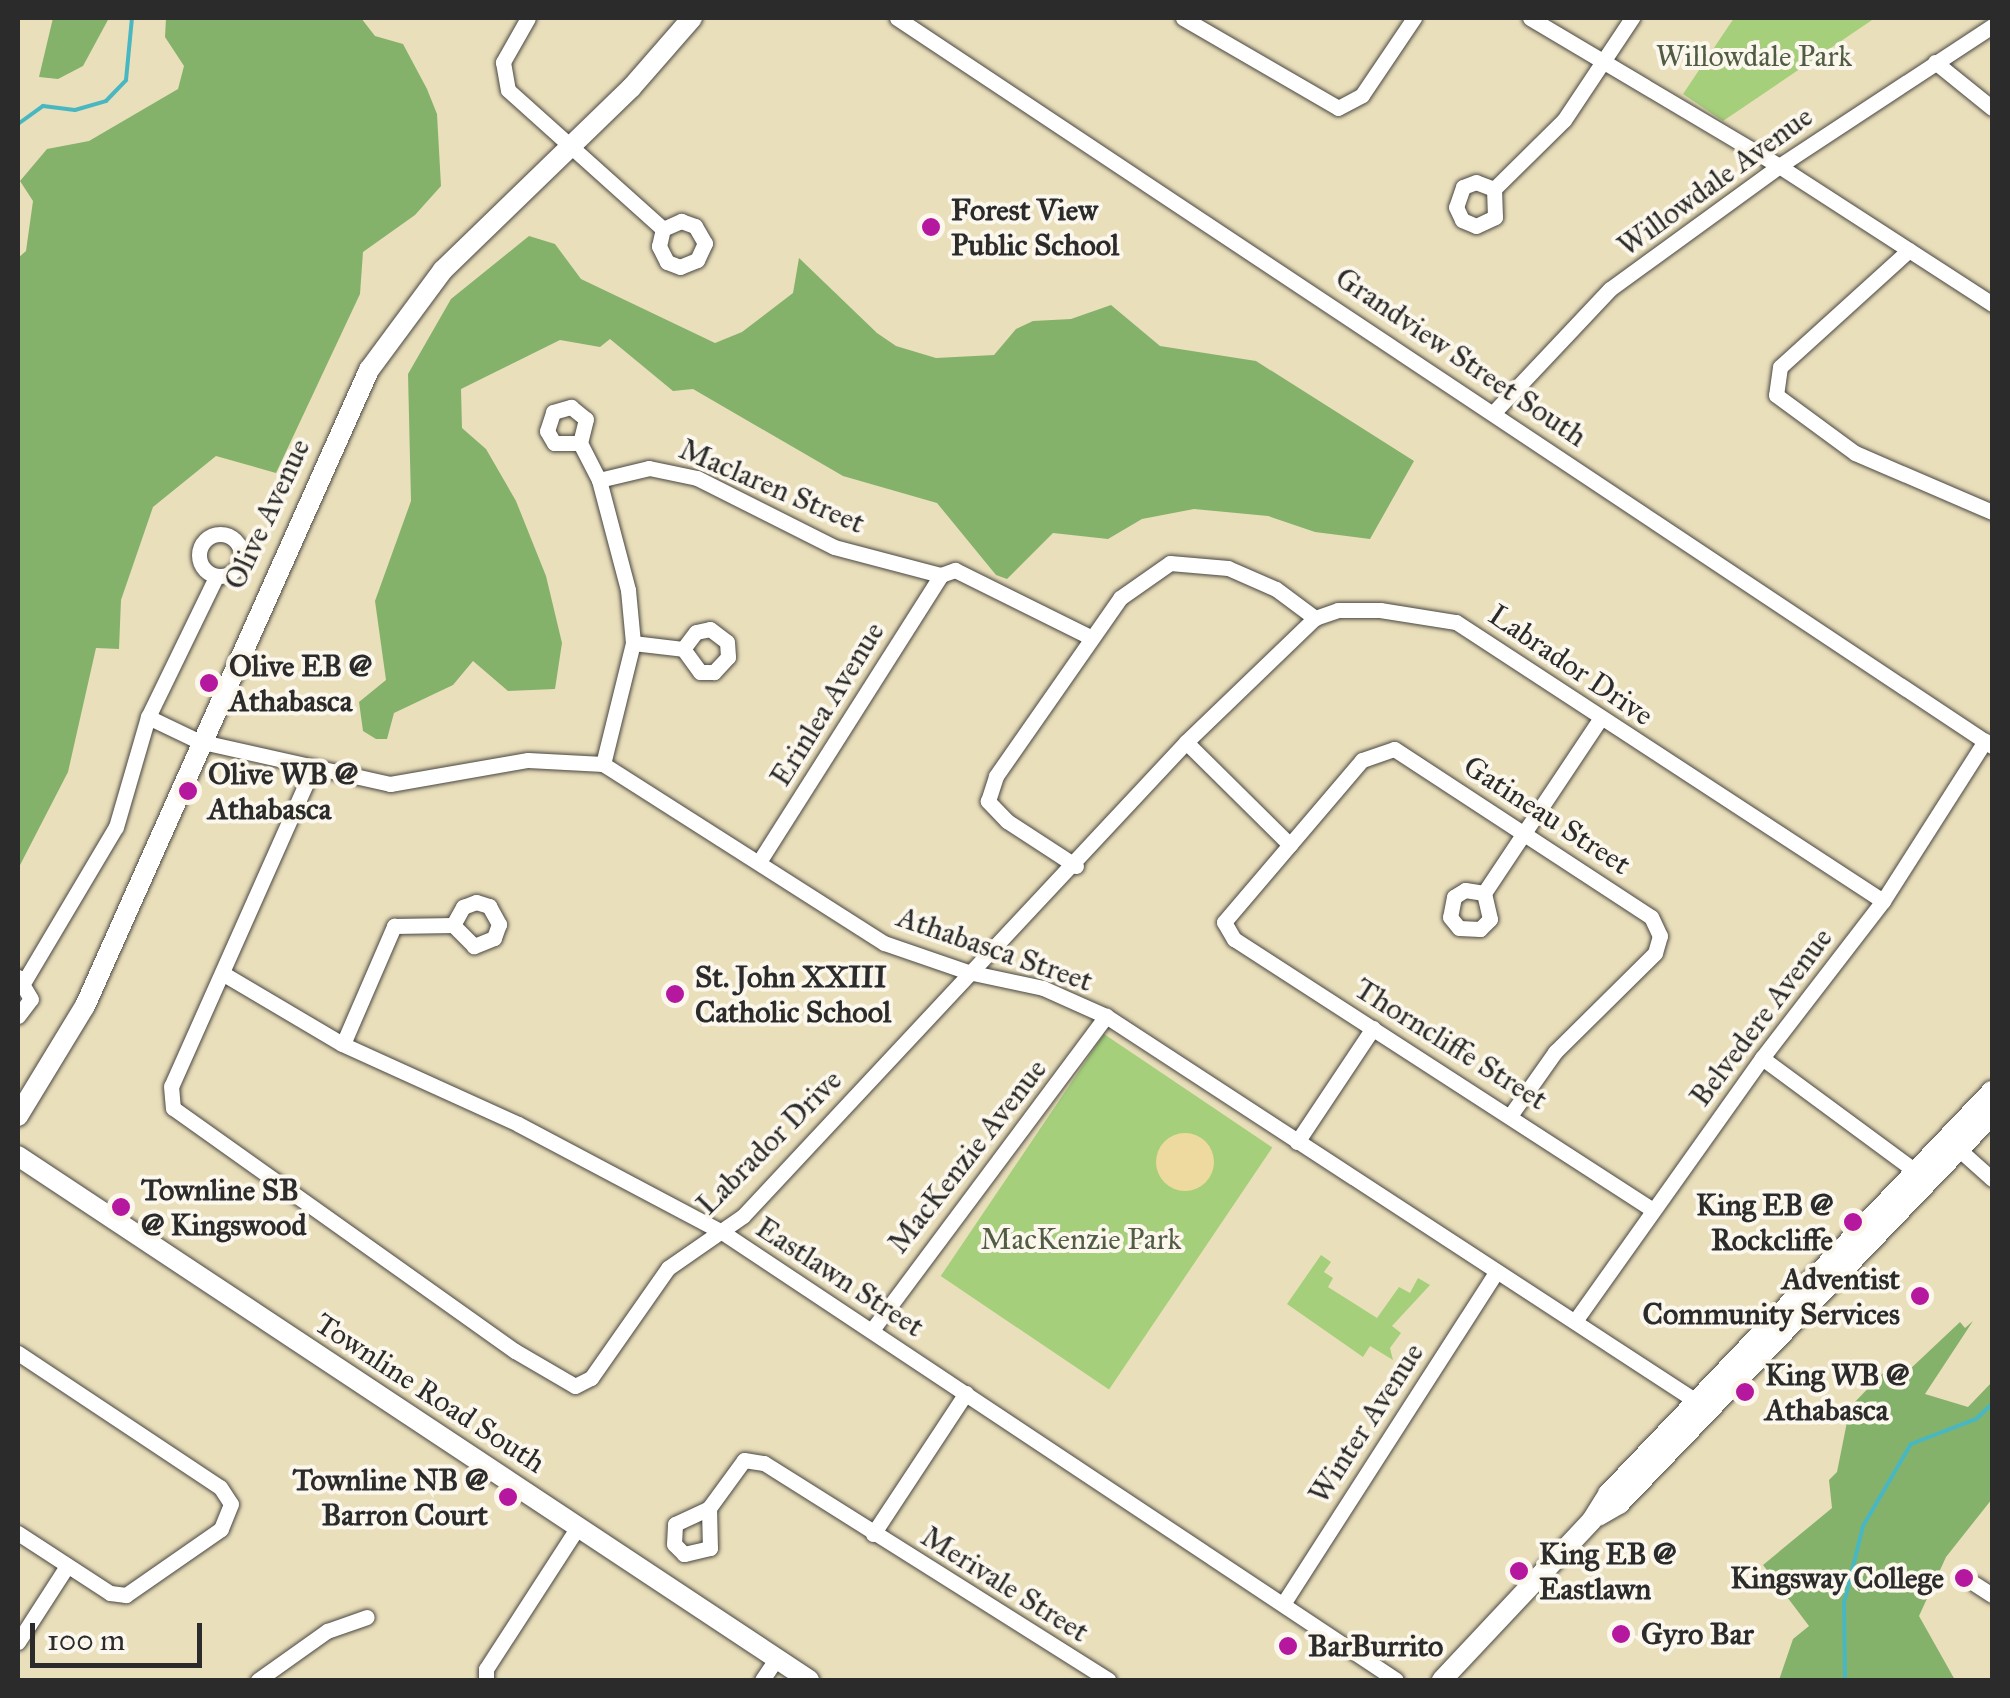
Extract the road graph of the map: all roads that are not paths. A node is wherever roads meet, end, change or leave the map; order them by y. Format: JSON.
{"nodes":[{"id":1,"x":528,"y":18,"type":"edge"},
{"id":2,"x":692,"y":18,"type":"edge"},
{"id":3,"x":896,"y":18,"type":"edge"},
{"id":4,"x":1184,"y":18,"type":"edge"},
{"id":5,"x":1414,"y":18,"type":"edge"},
{"id":6,"x":1530,"y":18,"type":"edge"},
{"id":7,"x":1632,"y":18,"type":"edge"},
{"id":8,"x":1992,"y":26,"type":"edge"},
{"id":9,"x":1605,"y":60,"type":"junction"},
{"id":10,"x":1935,"y":62,"type":"junction"},
{"id":11,"x":1992,"y":108,"type":"edge"},
{"id":12,"x":569,"y":148,"type":"junction"},
{"id":13,"x":1780,"y":166,"type":"junction"},
{"id":14,"x":1494,"y":190,"type":"dead end"},
{"id":15,"x":663,"y":229,"type":"dead end"},
{"id":16,"x":1910,"y":250,"type":"junction"},
{"id":17,"x":1992,"y":304,"type":"edge"},
{"id":18,"x":1495,"y":411,"type":"junction"},
{"id":19,"x":580,"y":444,"type":"dead end"},
{"id":20,"x":599,"y":480,"type":"junction"},
{"id":21,"x":1992,"y":512,"type":"edge"},
{"id":22,"x":941,"y":575,"type":"junction"},
{"id":23,"x":216,"y":577,"type":"dead end"},
{"id":24,"x":1316,"y":618,"type":"junction"},
{"id":25,"x":1088,"y":636,"type":"junction"},
{"id":26,"x":633,"y":643,"type":"junction"},
{"id":27,"x":684,"y":649,"type":"dead end"},
{"id":28,"x":148,"y":716,"type":"junction"},
{"id":29,"x":1600,"y":719,"type":"junction"},
{"id":30,"x":198,"y":741,"type":"junction"},
{"id":31,"x":1186,"y":742,"type":"junction"},
{"id":32,"x":1988,"y":744,"type":"edge"},
{"id":33,"x":603,"y":764,"type":"junction"},
{"id":34,"x":312,"y":770,"type":"junction"},
{"id":35,"x":1525,"y":830,"type":"junction"},
{"id":36,"x":1290,"y":845,"type":"junction"},
{"id":37,"x":759,"y":862,"type":"junction"},
{"id":38,"x":1076,"y":866,"type":"junction"},
{"id":39,"x":1484,"y":893,"type":"dead end"},
{"id":40,"x":1884,"y":901,"type":"junction"},
{"id":41,"x":453,"y":924,"type":"dead end"},
{"id":42,"x":968,"y":972,"type":"junction"},
{"id":43,"x":222,"y":974,"type":"junction"},
{"id":44,"x":21,"y":978,"type":"edge"},
{"id":45,"x":18,"y":1016,"type":"edge"},
{"id":46,"x":1106,"y":1016,"type":"junction"},
{"id":47,"x":1373,"y":1028,"type":"junction"},
{"id":48,"x":343,"y":1044,"type":"junction"},
{"id":49,"x":1762,"y":1058,"type":"junction"},
{"id":50,"x":1992,"y":1092,"type":"edge"},
{"id":51,"x":1512,"y":1113,"type":"junction"},
{"id":52,"x":1992,"y":1115,"type":"edge"},
{"id":53,"x":18,"y":1116,"type":"edge"},
{"id":54,"x":1297,"y":1142,"type":"junction"},
{"id":55,"x":1954,"y":1144,"type":"junction"},
{"id":56,"x":18,"y":1156,"type":"edge"},
{"id":57,"x":1922,"y":1176,"type":"junction"},
{"id":58,"x":1992,"y":1179,"type":"edge"},
{"id":59,"x":1653,"y":1210,"type":"junction"},
{"id":60,"x":722,"y":1232,"type":"junction"},
{"id":61,"x":1496,"y":1272,"type":"junction"},
{"id":62,"x":1575,"y":1321,"type":"junction"},
{"id":63,"x":872,"y":1330,"type":"junction"},
{"id":64,"x":18,"y":1353,"type":"edge"},
{"id":65,"x":966,"y":1394,"type":"junction"},
{"id":66,"x":1703,"y":1406,"type":"junction"},
{"id":67,"x":709,"y":1508,"type":"dead end"},
{"id":68,"x":578,"y":1526,"type":"junction"},
{"id":69,"x":18,"y":1533,"type":"edge"},
{"id":70,"x":873,"y":1534,"type":"junction"},
{"id":71,"x":67,"y":1566,"type":"junction"},
{"id":72,"x":1975,"y":1584,"type":"dead end"},
{"id":73,"x":1992,"y":1595,"type":"edge"},
{"id":74,"x":1283,"y":1604,"type":"junction"},
{"id":75,"x":366,"y":1617,"type":"dead end"},
{"id":76,"x":18,"y":1642,"type":"edge"},
{"id":77,"x":776,"y":1659,"type":"junction"},
{"id":78,"x":258,"y":1680,"type":"edge"},
{"id":79,"x":486,"y":1680,"type":"edge"},
{"id":80,"x":762,"y":1680,"type":"edge"},
{"id":81,"x":810,"y":1680,"type":"edge"},
{"id":82,"x":1108,"y":1680,"type":"edge"},
{"id":83,"x":1396,"y":1680,"type":"edge"},
{"id":84,"x":1442,"y":1680,"type":"edge"}],
"edges":[{"from":1,"to":12,"type":"street"},
{"from":2,"to":12,"type":"main road","name":"Olive Avenue"},
{"from":3,"to":18,"type":"street","name":"Grandview Street South"},
{"from":4,"to":5,"type":"street"},
{"from":6,"to":9,"type":"street"},
{"from":7,"to":9,"type":"street"},
{"from":8,"to":10,"type":"street","name":"Willowdale Avenue"},
{"from":9,"to":13,"type":"street"},
{"from":9,"to":14,"type":"street"},
{"from":10,"to":11,"type":"street"},
{"from":10,"to":13,"type":"street","name":"Willowdale Avenue"},
{"from":12,"to":15,"type":"street"},
{"from":12,"to":30,"type":"main road","name":"Olive Avenue"},
{"from":13,"to":16,"type":"street"},
{"from":13,"to":18,"type":"street","name":"Willowdale Avenue"},
{"from":16,"to":17,"type":"street"},
{"from":16,"to":21,"type":"street"},
{"from":18,"to":32,"type":"street","name":"Grandview Street South"},
{"from":19,"to":20,"type":"street"},
{"from":20,"to":22,"type":"street","name":"Maclaren Street"},
{"from":20,"to":26,"type":"street"},
{"from":22,"to":25,"type":"street","name":"Maclaren Street"},
{"from":22,"to":37,"type":"street","name":"Erinlea Avenue"},
{"from":23,"to":28,"type":"street"},
{"from":24,"to":25,"type":"street"},
{"from":24,"to":29,"type":"street","name":"Labrador Drive"},
{"from":24,"to":31,"type":"street","name":"Labrador Drive"},
{"from":25,"to":38,"type":"street"},
{"from":26,"to":27,"type":"street"},
{"from":26,"to":33,"type":"street"},
{"from":28,"to":30,"type":"street","name":"Athabasca Street"},
{"from":28,"to":44,"type":"street"},
{"from":29,"to":35,"type":"street"},
{"from":29,"to":40,"type":"street","name":"Labrador Drive"},
{"from":30,"to":34,"type":"street","name":"Athabasca Street"},
{"from":30,"to":53,"type":"main road","name":"Olive Avenue"},
{"from":31,"to":36,"type":"street"},
{"from":31,"to":38,"type":"street","name":"Labrador Drive"},
{"from":32,"to":40,"type":"street","name":"Belvedere Avenue"},
{"from":33,"to":34,"type":"street","name":"Athabasca Street"},
{"from":33,"to":37,"type":"street","name":"Athabasca Street"},
{"from":34,"to":43,"type":"street","name":"Labrador Drive"},
{"from":35,"to":36,"type":"street","name":"Gatineau Street"},
{"from":35,"to":39,"type":"street"},
{"from":35,"to":51,"type":"street","name":"Gatineau Street"},
{"from":36,"to":47,"type":"street","name":"Thorncliffe Street"},
{"from":37,"to":42,"type":"street","name":"Athabasca Street"},
{"from":38,"to":42,"type":"street","name":"Labrador Drive"},
{"from":40,"to":49,"type":"street","name":"Belvedere Avenue"},
{"from":41,"to":48,"type":"street"},
{"from":42,"to":46,"type":"street","name":"Athabasca Street"},
{"from":42,"to":60,"type":"street","name":"Labrador Drive"},
{"from":43,"to":48,"type":"street","name":"Eastlawn Street"},
{"from":43,"to":60,"type":"street","name":"Labrador Drive"},
{"from":44,"to":45,"type":"street"},
{"from":46,"to":54,"type":"street","name":"Athabasca Street"},
{"from":46,"to":63,"type":"street","name":"MacKenzie Avenue"},
{"from":47,"to":51,"type":"street","name":"Thorncliffe Street"},
{"from":47,"to":54,"type":"street"},
{"from":48,"to":60,"type":"street","name":"Eastlawn Street"},
{"from":49,"to":57,"type":"street"},
{"from":49,"to":59,"type":"street","name":"Belvedere Avenue"},
{"from":50,"to":55,"type":"main road"},
{"from":51,"to":59,"type":"street","name":"Thorncliffe Street"},
{"from":52,"to":55,"type":"main road"},
{"from":54,"to":61,"type":"street","name":"Athabasca Street"},
{"from":55,"to":57,"type":"main road"},
{"from":55,"to":58,"type":"street"},
{"from":56,"to":68,"type":"main road","name":"Townline Road South"},
{"from":57,"to":66,"type":"main road"},
{"from":59,"to":62,"type":"street","name":"Belvedere Avenue"},
{"from":60,"to":63,"type":"street","name":"Eastlawn Street"},
{"from":61,"to":62,"type":"street","name":"Athabasca Street"},
{"from":61,"to":74,"type":"street","name":"Winter Avenue"},
{"from":62,"to":66,"type":"street","name":"Athabasca Street"},
{"from":63,"to":65,"type":"street","name":"Eastlawn Street"},
{"from":64,"to":71,"type":"street"},
{"from":65,"to":70,"type":"street"},
{"from":65,"to":74,"type":"street","name":"Eastlawn Street"},
{"from":66,"to":84,"type":"main road"},
{"from":67,"to":70,"type":"street","name":"Merivale Street"},
{"from":68,"to":77,"type":"main road","name":"Townline Road South"},
{"from":68,"to":79,"type":"street"},
{"from":69,"to":71,"type":"street"},
{"from":70,"to":82,"type":"street","name":"Merivale Street"},
{"from":71,"to":76,"type":"street"},
{"from":72,"to":73,"type":"street"},
{"from":74,"to":83,"type":"street","name":"Eastlawn Street"},
{"from":75,"to":78,"type":"street"},
{"from":77,"to":80,"type":"street"},
{"from":77,"to":81,"type":"main road","name":"Townline Road South"}]}
